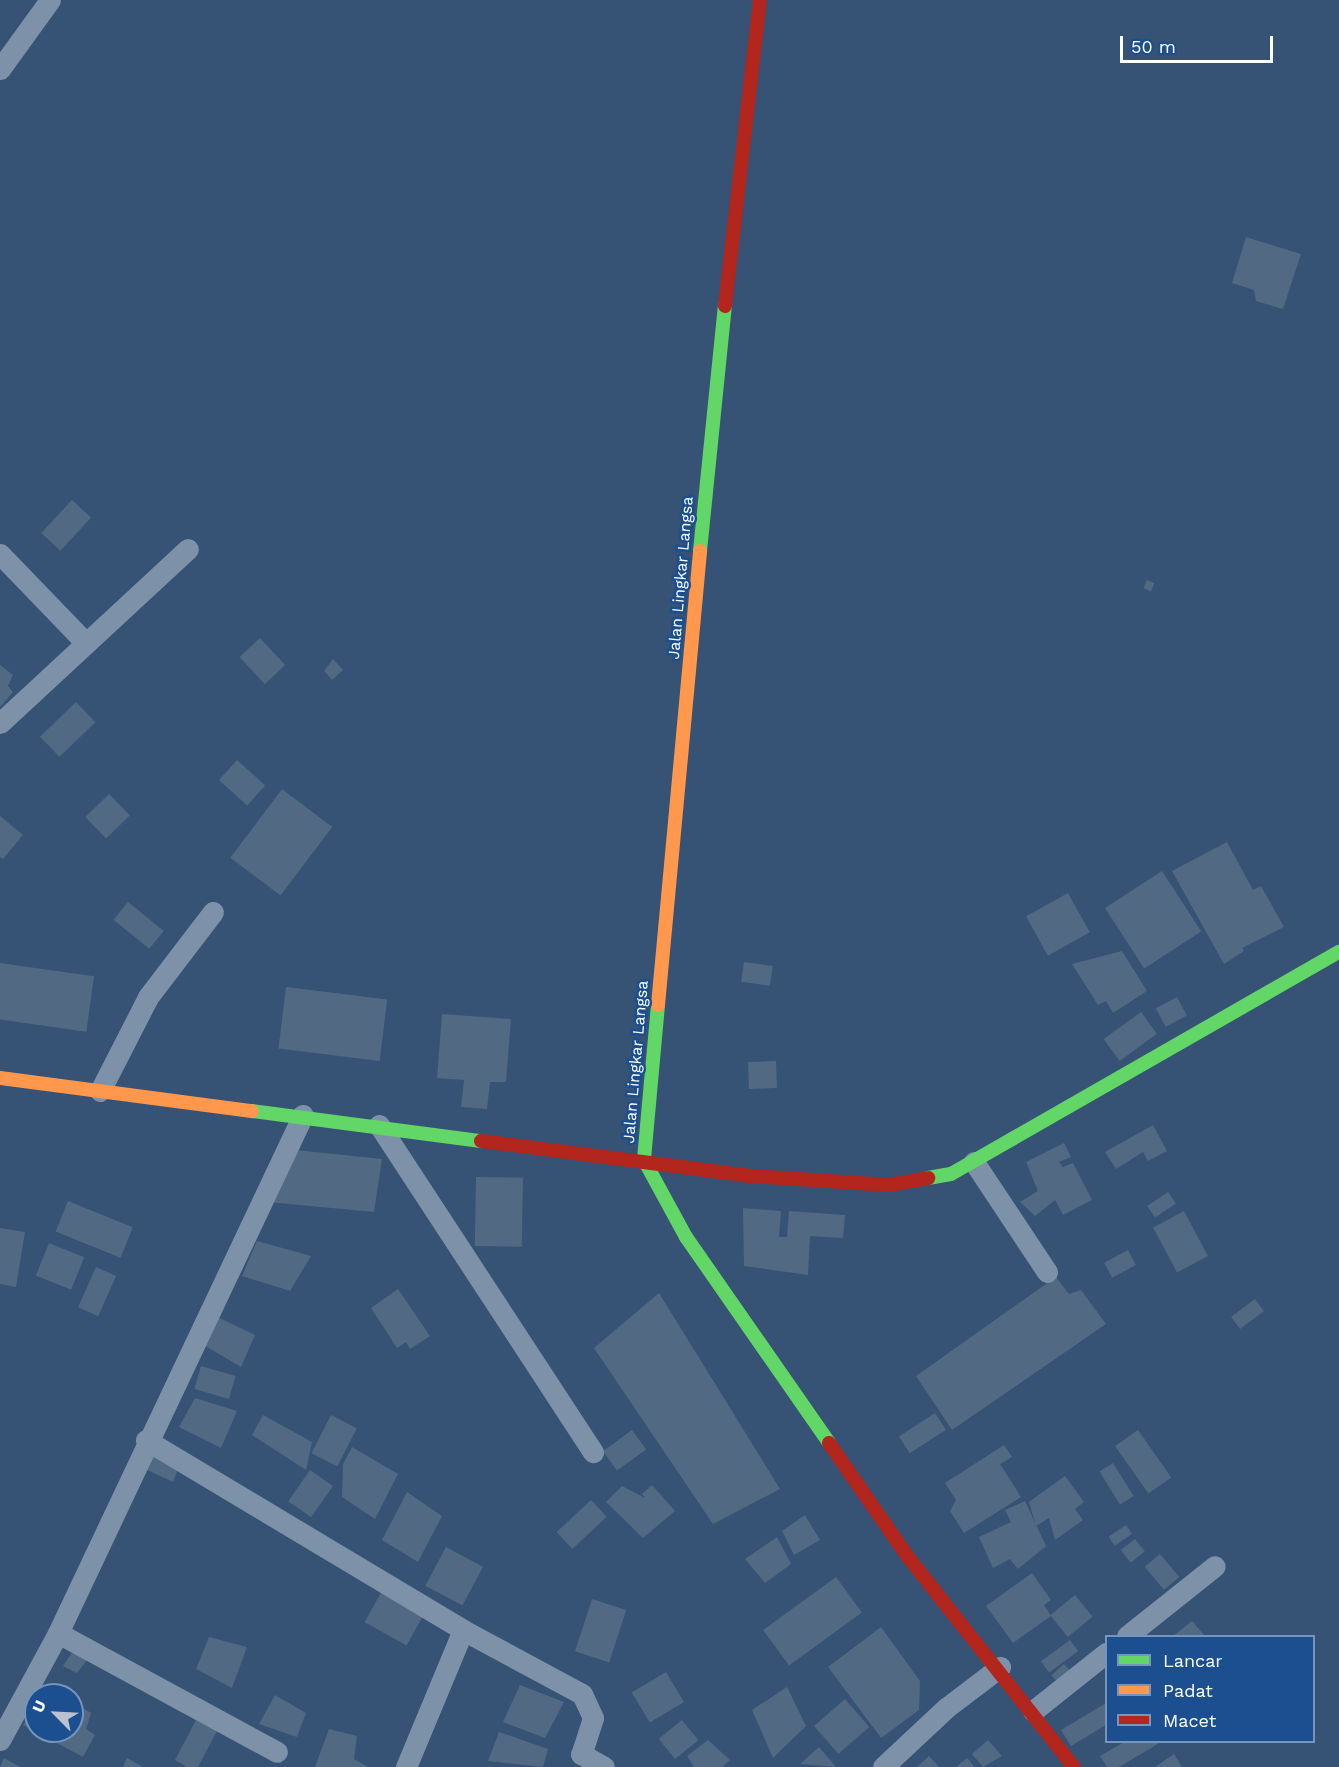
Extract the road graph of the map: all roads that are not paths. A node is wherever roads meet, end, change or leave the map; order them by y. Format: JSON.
{"nodes":[{"id":1,"x":50,"y":0,"type":"edge"},
{"id":2,"x":760,"y":0,"type":"edge"},
{"id":3,"x":0,"y":69,"type":"edge"},
{"id":4,"x":188,"y":549,"type":"dead end"},
{"id":5,"x":0,"y":554,"type":"edge"},
{"id":6,"x":86,"y":643,"type":"junction"},
{"id":7,"x":0,"y":723,"type":"edge"},
{"id":8,"x":213,"y":912,"type":"dead end"},
{"id":9,"x":1339,"y":952,"type":"edge"},
{"id":10,"x":0,"y":1078,"type":"edge"},
{"id":11,"x":100,"y":1091,"type":"junction"},
{"id":12,"x":303,"y":1115,"type":"junction"},
{"id":13,"x":379,"y":1125,"type":"junction"},
{"id":14,"x":644,"y":1160,"type":"junction"},
{"id":15,"x":974,"y":1162,"type":"junction"},
{"id":16,"x":1047,"y":1272,"type":"dead end"},
{"id":17,"x":146,"y":1440,"type":"junction"},
{"id":18,"x":593,"y":1452,"type":"dead end"},
{"id":19,"x":1215,"y":1566,"type":"dead end"},
{"id":20,"x":463,"y":1630,"type":"junction"},
{"id":21,"x":58,"y":1634,"type":"junction"},
{"id":22,"x":1128,"y":1635,"type":"edge"},
{"id":23,"x":1105,"y":1655,"type":"edge"},
{"id":24,"x":1000,"y":1667,"type":"junction"},
{"id":25,"x":1033,"y":1711,"type":"junction"},
{"id":26,"x":0,"y":1740,"type":"edge"},
{"id":27,"x":277,"y":1752,"type":"dead end"},
{"id":28,"x":578,"y":1761,"type":"edge"},
{"id":29,"x":406,"y":1767,"type":"edge"},
{"id":30,"x":604,"y":1767,"type":"edge"},
{"id":31,"x":883,"y":1767,"type":"edge"},
{"id":32,"x":1074,"y":1767,"type":"edge"}],
"edges":[{"from":1,"to":3,"type":"street"},
{"from":2,"to":14,"type":"main road","name":"Jalan Lingkar Langsa"},
{"from":4,"to":6,"type":"street"},
{"from":5,"to":6,"type":"street"},
{"from":6,"to":7,"type":"street"},
{"from":8,"to":11,"type":"street"},
{"from":9,"to":15,"type":"main road"},
{"from":10,"to":11,"type":"main road"},
{"from":11,"to":12,"type":"main road"},
{"from":12,"to":13,"type":"main road"},
{"from":12,"to":17,"type":"street"},
{"from":13,"to":14,"type":"main road"},
{"from":13,"to":18,"type":"street"},
{"from":14,"to":15,"type":"main road"},
{"from":14,"to":24,"type":"main road"},
{"from":15,"to":16,"type":"street"},
{"from":17,"to":20,"type":"street"},
{"from":17,"to":21,"type":"street"},
{"from":19,"to":22,"type":"street"},
{"from":20,"to":28,"type":"street"},
{"from":20,"to":29,"type":"street"},
{"from":21,"to":26,"type":"street"},
{"from":21,"to":27,"type":"street"},
{"from":23,"to":25,"type":"street"},
{"from":24,"to":25,"type":"main road"},
{"from":24,"to":31,"type":"street"},
{"from":25,"to":32,"type":"main road"},
{"from":28,"to":30,"type":"street"}]}
